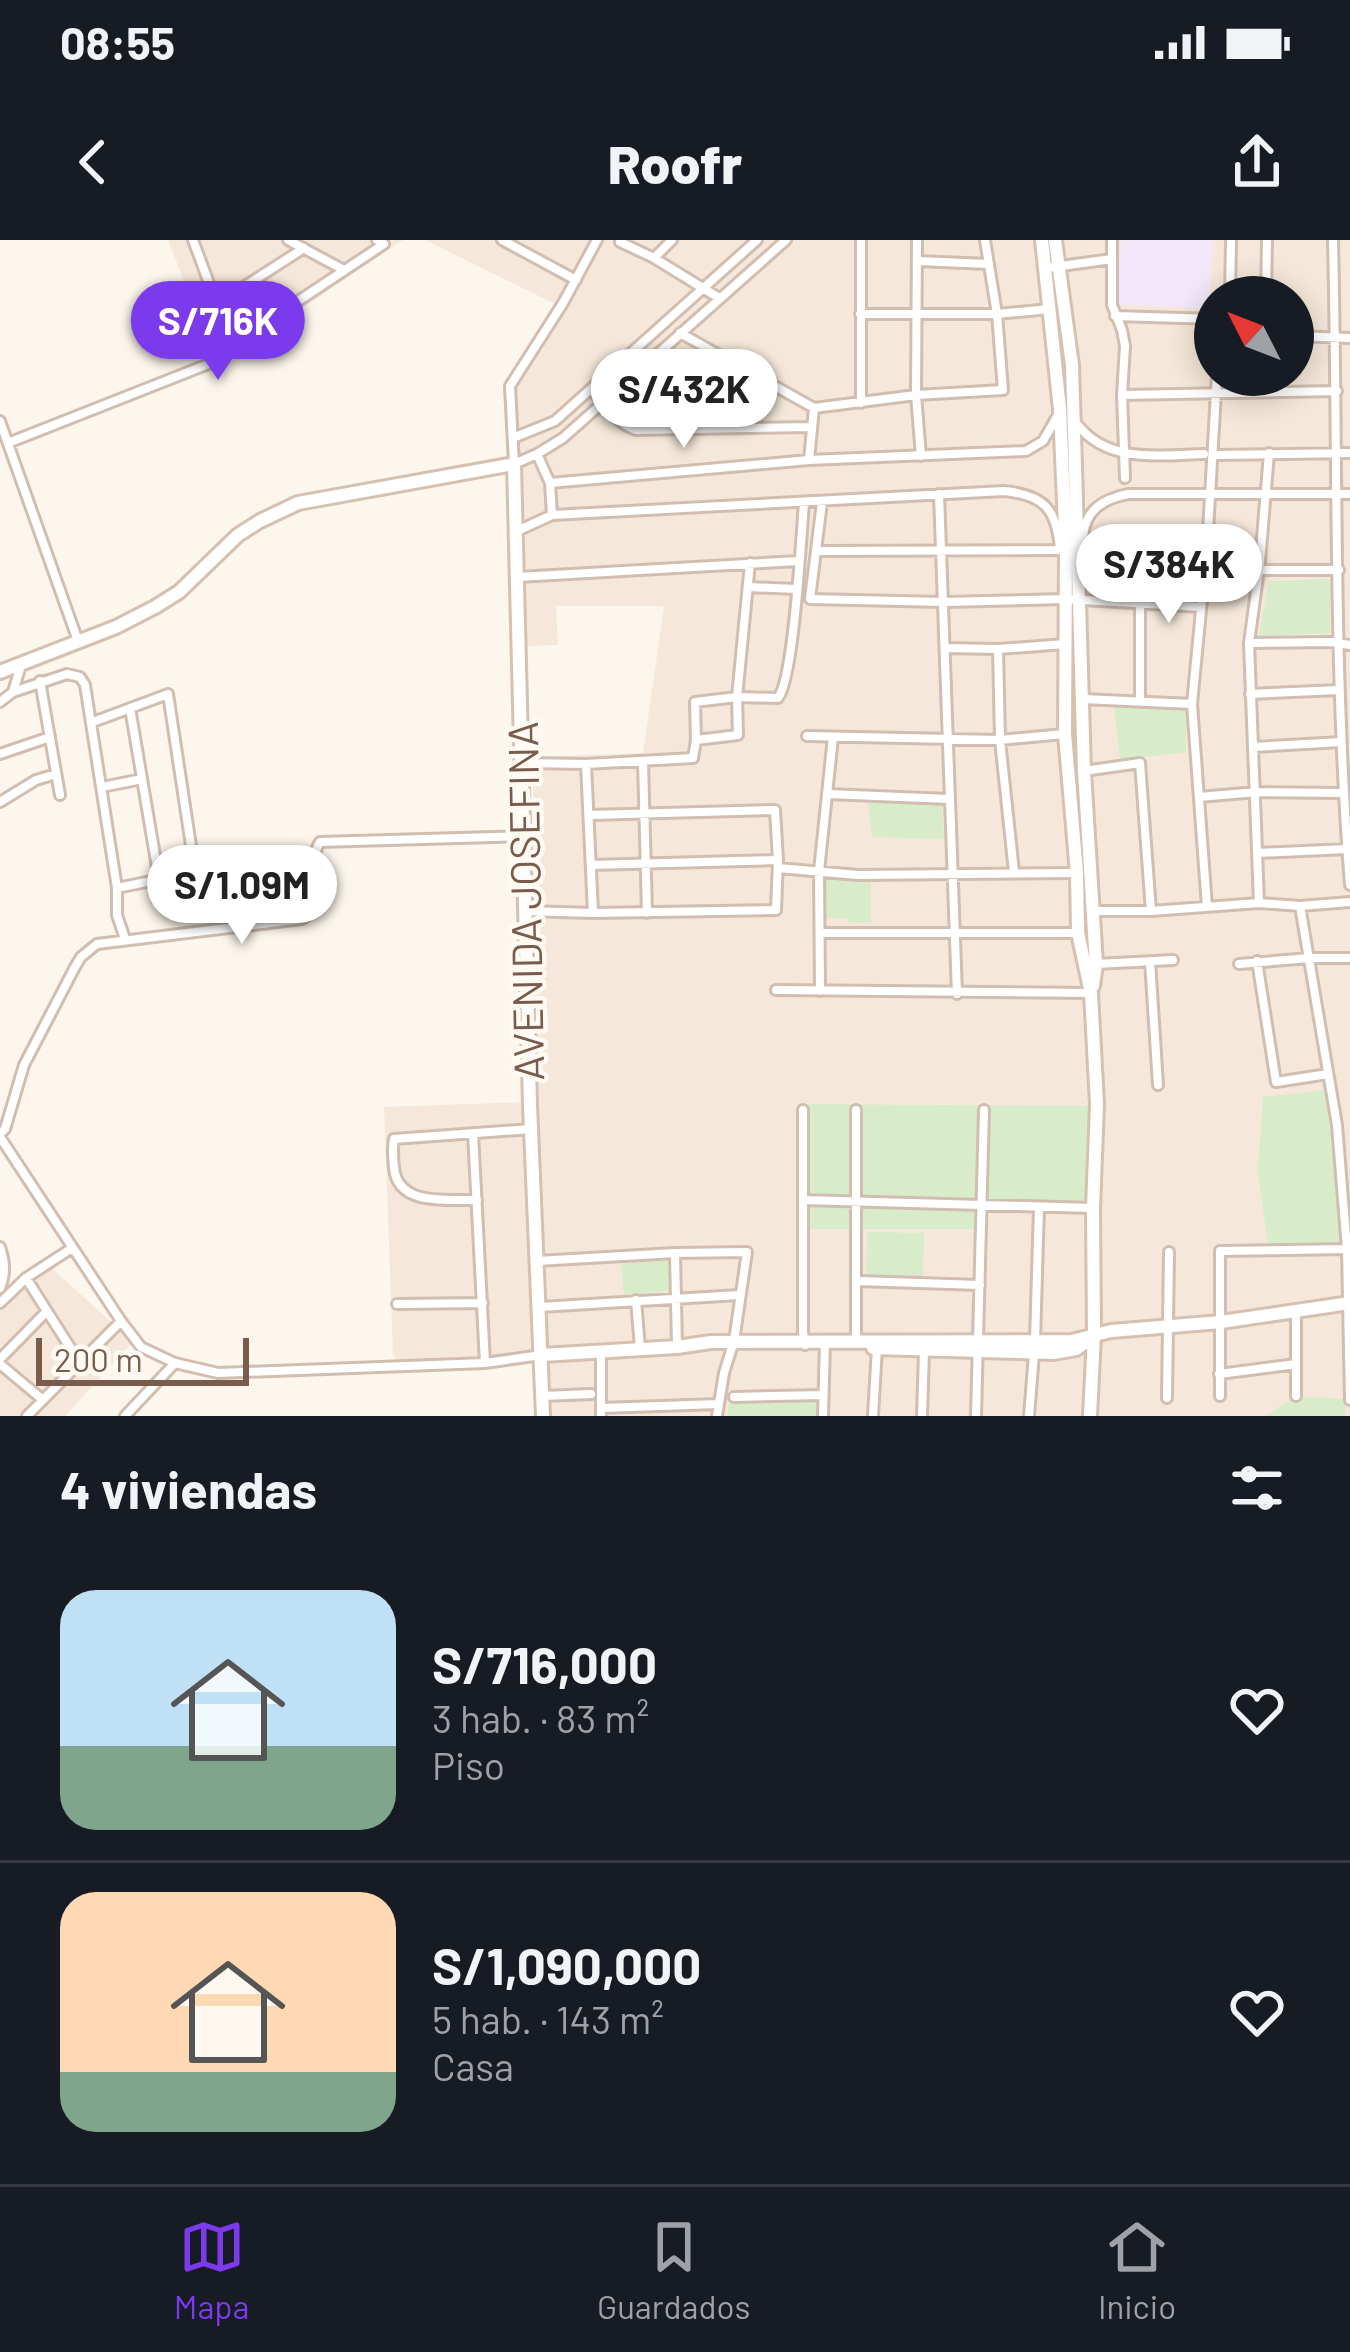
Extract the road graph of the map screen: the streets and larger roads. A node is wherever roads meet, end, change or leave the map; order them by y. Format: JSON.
{"nodes":[{"id":1,"x":193,"y":240,"type":"edge"},
{"id":2,"x":288,"y":240,"type":"edge"},
{"id":3,"x":377,"y":240,"type":"edge"},
{"id":4,"x":502,"y":240,"type":"edge"},
{"id":5,"x":597,"y":240,"type":"edge"},
{"id":6,"x":672,"y":240,"type":"edge"},
{"id":7,"x":757,"y":240,"type":"edge"},
{"id":8,"x":786,"y":240,"type":"edge"},
{"id":9,"x":861,"y":240,"type":"edge"},
{"id":10,"x":917,"y":240,"type":"edge"},
{"id":11,"x":985,"y":240,"type":"edge"},
{"id":12,"x":1042,"y":240,"type":"edge"},
{"id":13,"x":1055,"y":240,"type":"edge"},
{"id":14,"x":1112,"y":240,"type":"edge"},
{"id":15,"x":1231,"y":240,"type":"edge"},
{"id":16,"x":1267,"y":240,"type":"edge"},
{"id":17,"x":1333,"y":240,"type":"edge"},
{"id":18,"x":620,"y":242,"type":"edge"},
{"id":19,"x":304,"y":248,"type":"junction"},
{"id":20,"x":654,"y":258,"type":"junction"},
{"id":21,"x":1112,"y":259,"type":"junction"},
{"id":22,"x":917,"y":261,"type":"junction"},
{"id":23,"x":989,"y":264,"type":"junction"},
{"id":24,"x":1053,"y":267,"type":"junction"},
{"id":25,"x":344,"y":269,"type":"junction"},
{"id":26,"x":1231,"y":276,"type":"edge"},
{"id":27,"x":1266,"y":276,"type":"edge"},
{"id":28,"x":576,"y":280,"type":"junction"},
{"id":29,"x":703,"y":287,"type":"junction"},
{"id":30,"x":719,"y":298,"type":"junction"},
{"id":31,"x":217,"y":304,"type":"junction"},
{"id":32,"x":1051,"y":309,"type":"junction"},
{"id":33,"x":860,"y":314,"type":"junction"},
{"id":34,"x":917,"y":314,"type":"junction"},
{"id":35,"x":998,"y":314,"type":"junction"},
{"id":36,"x":1114,"y":316,"type":"junction"},
{"id":37,"x":1194,"y":319,"type":"edge"},
{"id":38,"x":680,"y":333,"type":"junction"},
{"id":39,"x":1314,"y":336,"type":"edge"},
{"id":40,"x":1336,"y":337,"type":"junction"},
{"id":41,"x":1350,"y":338,"type":"edge"},
{"id":42,"x":232,"y":345,"type":"junction"},
{"id":43,"x":721,"y":356,"type":"junction"},
{"id":44,"x":591,"y":389,"type":"junction"},
{"id":45,"x":1314,"y":391,"type":"edge"},
{"id":46,"x":1336,"y":391,"type":"junction"},
{"id":47,"x":1194,"y":393,"type":"edge"},
{"id":48,"x":916,"y":395,"type":"junction"},
{"id":49,"x":1121,"y":395,"type":"junction"},
{"id":50,"x":1216,"y":396,"type":"edge"},
{"id":51,"x":603,"y":403,"type":"junction"},
{"id":52,"x":861,"y":404,"type":"junction"},
{"id":53,"x":814,"y":408,"type":"junction"},
{"id":54,"x":1067,"y":411,"type":"junction"},
{"id":55,"x":0,"y":421,"type":"edge"},
{"id":56,"x":812,"y":427,"type":"junction"},
{"id":57,"x":669,"y":429,"type":"junction"},
{"id":58,"x":512,"y":439,"type":"junction"},
{"id":59,"x":8,"y":443,"type":"junction"},
{"id":60,"x":1269,"y":453,"type":"junction"},
{"id":61,"x":1337,"y":453,"type":"junction"},
{"id":62,"x":1350,"y":453,"type":"edge"},
{"id":63,"x":537,"y":454,"type":"junction"},
{"id":64,"x":1124,"y":454,"type":"junction"},
{"id":65,"x":1209,"y":454,"type":"junction"},
{"id":66,"x":921,"y":456,"type":"junction"},
{"id":67,"x":808,"y":460,"type":"junction"},
{"id":68,"x":514,"y":464,"type":"junction"},
{"id":69,"x":1125,"y":478,"type":"dead end"},
{"id":70,"x":550,"y":483,"type":"junction"},
{"id":71,"x":939,"y":494,"type":"junction"},
{"id":72,"x":1210,"y":494,"type":"junction"},
{"id":73,"x":1266,"y":494,"type":"junction"},
{"id":74,"x":1337,"y":494,"type":"junction"},
{"id":75,"x":1350,"y":494,"type":"edge"},
{"id":76,"x":822,"y":502,"type":"junction"},
{"id":77,"x":804,"y":503,"type":"junction"},
{"id":78,"x":552,"y":515,"type":"junction"},
{"id":79,"x":518,"y":531,"type":"junction"},
{"id":80,"x":1207,"y":548,"type":"junction"},
{"id":81,"x":941,"y":549,"type":"junction"},
{"id":82,"x":1072,"y":550,"type":"junction"},
{"id":83,"x":816,"y":551,"type":"junction"},
{"id":84,"x":799,"y":561,"type":"junction"},
{"id":85,"x":750,"y":563,"type":"junction"},
{"id":86,"x":1259,"y":570,"type":"junction"},
{"id":87,"x":1339,"y":570,"type":"junction"},
{"id":88,"x":518,"y":577,"type":"junction"},
{"id":89,"x":748,"y":587,"type":"junction"},
{"id":90,"x":796,"y":589,"type":"junction"},
{"id":91,"x":1073,"y":600,"type":"junction"},
{"id":92,"x":944,"y":602,"type":"junction"},
{"id":93,"x":1140,"y":602,"type":"junction"},
{"id":94,"x":1202,"y":607,"type":"junction"},
{"id":95,"x":78,"y":641,"type":"junction"},
{"id":96,"x":1249,"y":643,"type":"junction"},
{"id":97,"x":1065,"y":644,"type":"junction"},
{"id":98,"x":1338,"y":644,"type":"junction"},
{"id":99,"x":1350,"y":646,"type":"edge"},
{"id":100,"x":945,"y":649,"type":"junction"},
{"id":101,"x":998,"y":649,"type":"junction"},
{"id":102,"x":21,"y":664,"type":"junction"},
{"id":103,"x":0,"y":672,"type":"edge"},
{"id":104,"x":1338,"y":674,"type":"junction"},
{"id":105,"x":1350,"y":674,"type":"edge"},
{"id":106,"x":40,"y":681,"type":"junction"},
{"id":107,"x":1339,"y":690,"type":"junction"},
{"id":108,"x":13,"y":692,"type":"junction"},
{"id":109,"x":1250,"y":694,"type":"junction"},
{"id":110,"x":737,"y":698,"type":"junction"},
{"id":111,"x":1082,"y":699,"type":"junction"},
{"id":112,"x":1140,"y":700,"type":"junction"},
{"id":113,"x":0,"y":702,"type":"edge"},
{"id":114,"x":1192,"y":704,"type":"junction"},
{"id":115,"x":130,"y":708,"type":"junction"},
{"id":116,"x":93,"y":722,"type":"junction"},
{"id":117,"x":1345,"y":729,"type":"edge"},
{"id":118,"x":1065,"y":734,"type":"junction"},
{"id":119,"x":807,"y":736,"type":"dead end"},
{"id":120,"x":50,"y":737,"type":"junction"},
{"id":121,"x":833,"y":737,"type":"junction"},
{"id":122,"x":696,"y":740,"type":"junction"},
{"id":123,"x":947,"y":740,"type":"junction"},
{"id":124,"x":1000,"y":740,"type":"junction"},
{"id":125,"x":1341,"y":742,"type":"junction"},
{"id":126,"x":1253,"y":747,"type":"junction"},
{"id":127,"x":0,"y":754,"type":"edge"},
{"id":128,"x":643,"y":761,"type":"junction"},
{"id":129,"x":522,"y":763,"type":"junction"},
{"id":130,"x":586,"y":764,"type":"junction"},
{"id":131,"x":1084,"y":771,"type":"junction"},
{"id":132,"x":56,"y":774,"type":"junction"},
{"id":133,"x":142,"y":779,"type":"junction"},
{"id":134,"x":1345,"y":786,"type":"edge"},
{"id":135,"x":102,"y":787,"type":"junction"},
{"id":136,"x":1257,"y":792,"type":"junction"},
{"id":137,"x":828,"y":794,"type":"junction"},
{"id":138,"x":59,"y":795,"type":"dead end"},
{"id":139,"x":1199,"y":797,"type":"junction"},
{"id":140,"x":949,"y":799,"type":"junction"},
{"id":141,"x":0,"y":802,"type":"edge"},
{"id":142,"x":645,"y":813,"type":"junction"},
{"id":143,"x":590,"y":815,"type":"junction"},
{"id":144,"x":524,"y":836,"type":"junction"},
{"id":145,"x":1347,"y":849,"type":"edge"},
{"id":146,"x":1258,"y":853,"type":"junction"},
{"id":147,"x":646,"y":864,"type":"junction"},
{"id":148,"x":778,"y":864,"type":"junction"},
{"id":149,"x":591,"y":865,"type":"junction"},
{"id":150,"x":819,"y":871,"type":"junction"},
{"id":151,"x":1014,"y":872,"type":"junction"},
{"id":152,"x":952,"y":874,"type":"junction"},
{"id":153,"x":1077,"y":874,"type":"junction"},
{"id":154,"x":159,"y":879,"type":"junction"},
{"id":155,"x":1350,"y":885,"type":"edge"},
{"id":156,"x":117,"y":888,"type":"junction"},
{"id":157,"x":1350,"y":902,"type":"edge"},
{"id":158,"x":1259,"y":903,"type":"junction"},
{"id":159,"x":1300,"y":906,"type":"junction"},
{"id":160,"x":1208,"y":907,"type":"junction"},
{"id":161,"x":526,"y":911,"type":"junction"},
{"id":162,"x":1094,"y":911,"type":"junction"},
{"id":163,"x":1151,"y":911,"type":"junction"},
{"id":164,"x":593,"y":913,"type":"junction"},
{"id":165,"x":647,"y":913,"type":"junction"},
{"id":166,"x":820,"y":933,"type":"junction"},
{"id":167,"x":954,"y":933,"type":"junction"},
{"id":168,"x":1078,"y":933,"type":"junction"},
{"id":169,"x":125,"y":939,"type":"junction"},
{"id":170,"x":1309,"y":958,"type":"junction"},
{"id":171,"x":1350,"y":958,"type":"edge"},
{"id":172,"x":1173,"y":960,"type":"dead end"},
{"id":173,"x":1150,"y":961,"type":"junction"},
{"id":174,"x":1257,"y":961,"type":"junction"},
{"id":175,"x":1096,"y":964,"type":"junction"},
{"id":176,"x":1239,"y":964,"type":"dead end"},
{"id":177,"x":776,"y":990,"type":"dead end"},
{"id":178,"x":820,"y":991,"type":"junction"},
{"id":179,"x":1091,"y":993,"type":"junction"},
{"id":180,"x":957,"y":994,"type":"junction"},
{"id":181,"x":1328,"y":1074,"type":"junction"},
{"id":182,"x":1159,"y":1085,"type":"dead end"},
{"id":183,"x":803,"y":1110,"type":"dead end"},
{"id":184,"x":856,"y":1110,"type":"dead end"},
{"id":185,"x":984,"y":1110,"type":"dead end"},
{"id":186,"x":1350,"y":1125,"type":"edge"},
{"id":187,"x":1337,"y":1126,"type":"junction"},
{"id":188,"x":531,"y":1129,"type":"junction"},
{"id":189,"x":473,"y":1133,"type":"junction"},
{"id":190,"x":0,"y":1135,"type":"edge"},
{"id":191,"x":477,"y":1200,"type":"junction"},
{"id":192,"x":803,"y":1200,"type":"junction"},
{"id":193,"x":857,"y":1202,"type":"junction"},
{"id":194,"x":982,"y":1205,"type":"junction"},
{"id":195,"x":1039,"y":1207,"type":"junction"},
{"id":196,"x":1093,"y":1208,"type":"junction"},
{"id":197,"x":0,"y":1247,"type":"edge"},
{"id":198,"x":72,"y":1248,"type":"junction"},
{"id":199,"x":1347,"y":1249,"type":"edge"},
{"id":200,"x":675,"y":1252,"type":"junction"},
{"id":201,"x":1169,"y":1252,"type":"dead end"},
{"id":202,"x":536,"y":1261,"type":"junction"},
{"id":203,"x":26,"y":1278,"type":"junction"},
{"id":204,"x":858,"y":1281,"type":"junction"},
{"id":205,"x":980,"y":1285,"type":"junction"},
{"id":206,"x":0,"y":1288,"type":"edge"},
{"id":207,"x":739,"y":1295,"type":"junction"},
{"id":208,"x":677,"y":1297,"type":"junction"},
{"id":209,"x":636,"y":1300,"type":"junction"},
{"id":210,"x":0,"y":1303,"type":"edge"},
{"id":211,"x":483,"y":1303,"type":"junction"},
{"id":212,"x":1349,"y":1303,"type":"edge"},
{"id":213,"x":397,"y":1304,"type":"dead end"},
{"id":214,"x":540,"y":1307,"type":"junction"},
{"id":215,"x":47,"y":1311,"type":"junction"},
{"id":216,"x":1296,"y":1312,"type":"junction"},
{"id":217,"x":121,"y":1321,"type":"junction"},
{"id":218,"x":1221,"y":1322,"type":"junction"},
{"id":219,"x":1167,"y":1324,"type":"junction"},
{"id":220,"x":1094,"y":1336,"type":"junction"},
{"id":221,"x":805,"y":1344,"type":"junction"},
{"id":222,"x":824,"y":1344,"type":"junction"},
{"id":223,"x":856,"y":1344,"type":"junction"},
{"id":224,"x":733,"y":1345,"type":"junction"},
{"id":225,"x":980,"y":1345,"type":"junction"},
{"id":226,"x":1035,"y":1346,"type":"junction"},
{"id":227,"x":677,"y":1347,"type":"junction"},
{"id":228,"x":877,"y":1348,"type":"junction"},
{"id":229,"x":640,"y":1350,"type":"junction"},
{"id":230,"x":924,"y":1351,"type":"junction"},
{"id":231,"x":601,"y":1352,"type":"junction"},
{"id":232,"x":542,"y":1355,"type":"junction"},
{"id":233,"x":0,"y":1361,"type":"edge"},
{"id":234,"x":80,"y":1363,"type":"junction"},
{"id":235,"x":175,"y":1363,"type":"junction"},
{"id":236,"x":485,"y":1364,"type":"junction"},
{"id":237,"x":1296,"y":1364,"type":"junction"},
{"id":238,"x":1219,"y":1374,"type":"junction"},
{"id":239,"x":591,"y":1394,"type":"dead end"},
{"id":240,"x":823,"y":1395,"type":"junction"},
{"id":241,"x":543,"y":1396,"type":"junction"},
{"id":242,"x":1220,"y":1396,"type":"dead end"},
{"id":243,"x":1296,"y":1396,"type":"dead end"},
{"id":244,"x":734,"y":1397,"type":"dead end"},
{"id":245,"x":1167,"y":1398,"type":"dead end"},
{"id":246,"x":43,"y":1400,"type":"junction"},
{"id":247,"x":1350,"y":1400,"type":"edge"},
{"id":248,"x":718,"y":1404,"type":"junction"},
{"id":249,"x":601,"y":1412,"type":"edge"},
{"id":250,"x":27,"y":1416,"type":"edge"},
{"id":251,"x":124,"y":1416,"type":"edge"},
{"id":252,"x":543,"y":1416,"type":"edge"},
{"id":253,"x":717,"y":1416,"type":"edge"},
{"id":254,"x":823,"y":1416,"type":"edge"},
{"id":255,"x":873,"y":1416,"type":"edge"},
{"id":256,"x":922,"y":1416,"type":"edge"},
{"id":257,"x":976,"y":1416,"type":"edge"},
{"id":258,"x":1029,"y":1416,"type":"edge"},
{"id":259,"x":1090,"y":1416,"type":"edge"}],
"edges":[{"from":1,"to":31,"type":"street"},
{"from":2,"to":19,"type":"street"},
{"from":3,"to":25,"type":"street"},
{"from":4,"to":28,"type":"street"},
{"from":5,"to":28,"type":"street"},
{"from":6,"to":20,"type":"street"},
{"from":7,"to":29,"type":"street"},
{"from":8,"to":30,"type":"street"},
{"from":9,"to":33,"type":"street"},
{"from":10,"to":22,"type":"street"},
{"from":11,"to":23,"type":"street"},
{"from":12,"to":24,"type":"street"},
{"from":13,"to":24,"type":"street"},
{"from":14,"to":21,"type":"street"},
{"from":15,"to":26,"type":"street"},
{"from":16,"to":27,"type":"street"},
{"from":17,"to":40,"type":"street"},
{"from":18,"to":20,"type":"street"},
{"from":19,"to":25,"type":"street"},
{"from":19,"to":31,"type":"street"},
{"from":20,"to":29,"type":"street"},
{"from":21,"to":24,"type":"street"},
{"from":21,"to":36,"type":"street"},
{"from":22,"to":23,"type":"street"},
{"from":22,"to":34,"type":"street"},
{"from":23,"to":35,"type":"street"},
{"from":24,"to":32,"type":"street"},
{"from":24,"to":54,"type":"street"},
{"from":25,"to":42,"type":"street"},
{"from":28,"to":58,"type":"street","name":"AVENIDA JOSEFINA"},
{"from":29,"to":30,"type":"street"},
{"from":29,"to":44,"type":"street"},
{"from":30,"to":38,"type":"street"},
{"from":31,"to":42,"type":"street"},
{"from":32,"to":35,"type":"street"},
{"from":32,"to":54,"type":"street"},
{"from":33,"to":34,"type":"street"},
{"from":33,"to":52,"type":"street"},
{"from":34,"to":35,"type":"street"},
{"from":34,"to":48,"type":"street"},
{"from":35,"to":48,"type":"street"},
{"from":36,"to":37,"type":"street"},
{"from":36,"to":49,"type":"street"},
{"from":38,"to":43,"type":"street"},
{"from":38,"to":51,"type":"street"},
{"from":39,"to":40,"type":"street"},
{"from":40,"to":41,"type":"street"},
{"from":40,"to":46,"type":"street"},
{"from":42,"to":59,"type":"street"},
{"from":43,"to":53,"type":"street"},
{"from":43,"to":57,"type":"street"},
{"from":44,"to":51,"type":"street"},
{"from":44,"to":58,"type":"street"},
{"from":45,"to":46,"type":"street"},
{"from":46,"to":61,"type":"street"},
{"from":47,"to":49,"type":"street"},
{"from":48,"to":52,"type":"street"},
{"from":48,"to":66,"type":"street"},
{"from":49,"to":64,"type":"street"},
{"from":50,"to":65,"type":"street"},
{"from":51,"to":57,"type":"street"},
{"from":51,"to":63,"type":"street"},
{"from":52,"to":53,"type":"street"},
{"from":53,"to":56,"type":"street"},
{"from":54,"to":64,"type":"street"},
{"from":54,"to":66,"type":"street"},
{"from":54,"to":82,"type":"street"},
{"from":55,"to":59,"type":"street"},
{"from":56,"to":57,"type":"street"},
{"from":56,"to":67,"type":"street"},
{"from":58,"to":68,"type":"street","name":"AVENIDA JOSEFINA"},
{"from":59,"to":95,"type":"street"},
{"from":60,"to":61,"type":"street"},
{"from":60,"to":65,"type":"street"},
{"from":60,"to":73,"type":"street"},
{"from":61,"to":62,"type":"street"},
{"from":61,"to":74,"type":"street"},
{"from":63,"to":68,"type":"street"},
{"from":63,"to":70,"type":"street"},
{"from":64,"to":65,"type":"street"},
{"from":64,"to":69,"type":"street"},
{"from":65,"to":72,"type":"street"},
{"from":66,"to":67,"type":"street"},
{"from":67,"to":70,"type":"street"},
{"from":68,"to":79,"type":"street","name":"AVENIDA JOSEFINA"},
{"from":68,"to":95,"type":"street"},
{"from":70,"to":78,"type":"street"},
{"from":71,"to":76,"type":"street"},
{"from":71,"to":81,"type":"street"},
{"from":71,"to":82,"type":"street"},
{"from":72,"to":73,"type":"street"},
{"from":72,"to":80,"type":"street"},
{"from":72,"to":82,"type":"street"},
{"from":73,"to":74,"type":"street"},
{"from":73,"to":86,"type":"street"},
{"from":74,"to":75,"type":"street"},
{"from":74,"to":87,"type":"street"},
{"from":76,"to":77,"type":"street"},
{"from":76,"to":83,"type":"street"},
{"from":77,"to":78,"type":"street"},
{"from":77,"to":84,"type":"street"},
{"from":78,"to":79,"type":"street"},
{"from":79,"to":88,"type":"street","name":"AVENIDA JOSEFINA"},
{"from":80,"to":82,"type":"street"},
{"from":80,"to":94,"type":"street"},
{"from":81,"to":82,"type":"street"},
{"from":81,"to":83,"type":"street"},
{"from":81,"to":92,"type":"street"},
{"from":82,"to":91,"type":"street"},
{"from":83,"to":92,"type":"street"},
{"from":84,"to":85,"type":"street"},
{"from":84,"to":90,"type":"street"},
{"from":85,"to":88,"type":"street"},
{"from":85,"to":89,"type":"street"},
{"from":86,"to":87,"type":"street"},
{"from":86,"to":96,"type":"street"},
{"from":87,"to":98,"type":"street"},
{"from":88,"to":129,"type":"street","name":"AVENIDA JOSEFINA"},
{"from":89,"to":90,"type":"street"},
{"from":89,"to":110,"type":"street"},
{"from":90,"to":110,"type":"street"},
{"from":91,"to":92,"type":"street"},
{"from":91,"to":93,"type":"street"},
{"from":91,"to":97,"type":"street"},
{"from":91,"to":111,"type":"street"},
{"from":92,"to":100,"type":"street"},
{"from":93,"to":94,"type":"street"},
{"from":93,"to":112,"type":"street"},
{"from":94,"to":114,"type":"street"},
{"from":95,"to":102,"type":"street"},
{"from":96,"to":98,"type":"street"},
{"from":96,"to":109,"type":"street"},
{"from":97,"to":101,"type":"street"},
{"from":97,"to":118,"type":"street"},
{"from":98,"to":99,"type":"street"},
{"from":98,"to":104,"type":"street"},
{"from":100,"to":101,"type":"street"},
{"from":100,"to":123,"type":"street"},
{"from":101,"to":124,"type":"street"},
{"from":102,"to":103,"type":"street"},
{"from":102,"to":108,"type":"street"},
{"from":104,"to":105,"type":"street"},
{"from":104,"to":107,"type":"street"},
{"from":106,"to":108,"type":"street"},
{"from":106,"to":116,"type":"street"},
{"from":106,"to":120,"type":"street"},
{"from":107,"to":109,"type":"street"},
{"from":107,"to":117,"type":"street"},
{"from":108,"to":113,"type":"street"},
{"from":109,"to":126,"type":"street"},
{"from":110,"to":122,"type":"street"},
{"from":110,"to":122,"type":"street"},
{"from":111,"to":112,"type":"street"},
{"from":111,"to":131,"type":"street"},
{"from":112,"to":114,"type":"street"},
{"from":114,"to":139,"type":"street"},
{"from":115,"to":116,"type":"street"},
{"from":115,"to":133,"type":"street"},
{"from":115,"to":154,"type":"street"},
{"from":116,"to":135,"type":"street"},
{"from":117,"to":125,"type":"street"},
{"from":118,"to":124,"type":"street"},
{"from":118,"to":153,"type":"street"},
{"from":119,"to":121,"type":"street"},
{"from":120,"to":127,"type":"street"},
{"from":120,"to":132,"type":"street"},
{"from":121,"to":123,"type":"street"},
{"from":121,"to":137,"type":"street"},
{"from":122,"to":128,"type":"street"},
{"from":123,"to":124,"type":"street"},
{"from":123,"to":140,"type":"street"},
{"from":124,"to":151,"type":"street"},
{"from":125,"to":126,"type":"street"},
{"from":125,"to":134,"type":"street"},
{"from":126,"to":136,"type":"street"},
{"from":128,"to":130,"type":"street"},
{"from":128,"to":142,"type":"street"},
{"from":129,"to":130,"type":"street"},
{"from":129,"to":144,"type":"street","name":"AVENIDA JOSEFINA"},
{"from":130,"to":143,"type":"street"},
{"from":131,"to":162,"type":"street"},
{"from":131,"to":163,"type":"street"},
{"from":132,"to":138,"type":"street"},
{"from":132,"to":141,"type":"street"},
{"from":133,"to":135,"type":"street"},
{"from":133,"to":154,"type":"street"},
{"from":134,"to":136,"type":"street"},
{"from":134,"to":145,"type":"street"},
{"from":135,"to":156,"type":"street"},
{"from":136,"to":139,"type":"street"},
{"from":136,"to":146,"type":"street"},
{"from":137,"to":140,"type":"street"},
{"from":137,"to":150,"type":"street"},
{"from":139,"to":160,"type":"street"},
{"from":140,"to":152,"type":"street"},
{"from":142,"to":143,"type":"street"},
{"from":142,"to":147,"type":"street"},
{"from":142,"to":148,"type":"street"},
{"from":143,"to":149,"type":"street"},
{"from":144,"to":161,"type":"street","name":"AVENIDA JOSEFINA"},
{"from":144,"to":169,"type":"street"},
{"from":145,"to":146,"type":"street"},
{"from":145,"to":155,"type":"street"},
{"from":146,"to":158,"type":"street"},
{"from":147,"to":148,"type":"street"},
{"from":147,"to":149,"type":"street"},
{"from":147,"to":165,"type":"street"},
{"from":148,"to":150,"type":"street"},
{"from":148,"to":165,"type":"street"},
{"from":149,"to":164,"type":"street"},
{"from":150,"to":152,"type":"street"},
{"from":150,"to":166,"type":"street"},
{"from":151,"to":152,"type":"street"},
{"from":151,"to":153,"type":"street"},
{"from":152,"to":167,"type":"street"},
{"from":153,"to":168,"type":"street"},
{"from":154,"to":156,"type":"street"},
{"from":156,"to":169,"type":"street"},
{"from":157,"to":159,"type":"street"},
{"from":158,"to":159,"type":"street"},
{"from":158,"to":160,"type":"street"},
{"from":159,"to":170,"type":"street"},
{"from":160,"to":163,"type":"street"},
{"from":161,"to":164,"type":"street"},
{"from":161,"to":188,"type":"street","name":"AVENIDA JOSEFINA"},
{"from":162,"to":163,"type":"street"},
{"from":162,"to":175,"type":"street"},
{"from":164,"to":165,"type":"street"},
{"from":166,"to":167,"type":"street"},
{"from":166,"to":178,"type":"street"},
{"from":167,"to":168,"type":"street"},
{"from":167,"to":180,"type":"street"},
{"from":168,"to":179,"type":"street"},
{"from":169,"to":190,"type":"street"},
{"from":170,"to":171,"type":"street"},
{"from":170,"to":174,"type":"street"},
{"from":170,"to":181,"type":"street"},
{"from":172,"to":173,"type":"street"},
{"from":173,"to":175,"type":"street"},
{"from":173,"to":182,"type":"street"},
{"from":174,"to":176,"type":"street"},
{"from":174,"to":181,"type":"street"},
{"from":175,"to":179,"type":"street"},
{"from":177,"to":178,"type":"street"},
{"from":178,"to":180,"type":"street"},
{"from":179,"to":180,"type":"street"},
{"from":179,"to":196,"type":"street"},
{"from":181,"to":187,"type":"street"},
{"from":183,"to":192,"type":"street"},
{"from":184,"to":193,"type":"street"},
{"from":185,"to":194,"type":"street"},
{"from":186,"to":187,"type":"street"},
{"from":187,"to":199,"type":"street"},
{"from":188,"to":189,"type":"street"},
{"from":188,"to":202,"type":"street","name":"AVENIDA JOSEFINA"},
{"from":189,"to":191,"type":"street"},
{"from":189,"to":191,"type":"street"},
{"from":190,"to":198,"type":"street"},
{"from":191,"to":211,"type":"street"},
{"from":192,"to":193,"type":"street"},
{"from":192,"to":221,"type":"street"},
{"from":193,"to":194,"type":"street"},
{"from":193,"to":204,"type":"street"},
{"from":194,"to":195,"type":"street"},
{"from":194,"to":205,"type":"street"},
{"from":195,"to":196,"type":"street"},
{"from":195,"to":226,"type":"street"},
{"from":196,"to":220,"type":"street"},
{"from":197,"to":206,"type":"street"},
{"from":198,"to":203,"type":"street"},
{"from":198,"to":217,"type":"street"},
{"from":199,"to":212,"type":"street"},
{"from":199,"to":218,"type":"street"},
{"from":200,"to":202,"type":"street"},
{"from":200,"to":207,"type":"street"},
{"from":200,"to":208,"type":"street"},
{"from":201,"to":219,"type":"street"},
{"from":202,"to":214,"type":"street","name":"AVENIDA JOSEFINA"},
{"from":203,"to":210,"type":"street"},
{"from":203,"to":215,"type":"street"},
{"from":204,"to":205,"type":"street"},
{"from":204,"to":223,"type":"street"},
{"from":205,"to":225,"type":"street"},
{"from":207,"to":208,"type":"street"},
{"from":207,"to":224,"type":"street"},
{"from":208,"to":209,"type":"street"},
{"from":208,"to":227,"type":"street"},
{"from":209,"to":214,"type":"street"},
{"from":209,"to":229,"type":"street"},
{"from":211,"to":213,"type":"street"},
{"from":211,"to":236,"type":"street"},
{"from":212,"to":216,"type":"street"},
{"from":212,"to":247,"type":"street"},
{"from":214,"to":232,"type":"street","name":"AVENIDA JOSEFINA"},
{"from":215,"to":233,"type":"street"},
{"from":215,"to":234,"type":"street"},
{"from":216,"to":218,"type":"street"},
{"from":216,"to":237,"type":"street"},
{"from":217,"to":234,"type":"street"},
{"from":217,"to":235,"type":"street"},
{"from":218,"to":219,"type":"street"},
{"from":218,"to":238,"type":"street"},
{"from":219,"to":220,"type":"street"},
{"from":219,"to":245,"type":"street"},
{"from":220,"to":226,"type":"street"},
{"from":220,"to":259,"type":"street"},
{"from":221,"to":222,"type":"street"},
{"from":221,"to":224,"type":"street"},
{"from":222,"to":223,"type":"street"},
{"from":222,"to":240,"type":"street"},
{"from":223,"to":225,"type":"street"},
{"from":223,"to":228,"type":"street"},
{"from":224,"to":227,"type":"street"},
{"from":224,"to":248,"type":"street"},
{"from":225,"to":226,"type":"street"},
{"from":225,"to":230,"type":"street"},
{"from":225,"to":257,"type":"street"},
{"from":226,"to":258,"type":"street"},
{"from":227,"to":229,"type":"street"},
{"from":228,"to":230,"type":"street"},
{"from":228,"to":255,"type":"street"},
{"from":229,"to":231,"type":"street"},
{"from":230,"to":256,"type":"street"},
{"from":231,"to":232,"type":"street"},
{"from":231,"to":249,"type":"street"},
{"from":232,"to":236,"type":"street"},
{"from":232,"to":241,"type":"street","name":"AVENIDA JOSEFINA"},
{"from":233,"to":246,"type":"street"},
{"from":234,"to":246,"type":"street"},
{"from":235,"to":236,"type":"street"},
{"from":235,"to":251,"type":"street"},
{"from":237,"to":238,"type":"street"},
{"from":237,"to":243,"type":"street"},
{"from":238,"to":242,"type":"street"},
{"from":239,"to":241,"type":"street"},
{"from":240,"to":244,"type":"street"},
{"from":240,"to":254,"type":"street"},
{"from":241,"to":252,"type":"street","name":"AVENIDA JOSEFINA"},
{"from":246,"to":250,"type":"street"},
{"from":248,"to":249,"type":"street"},
{"from":248,"to":253,"type":"street"}]}
